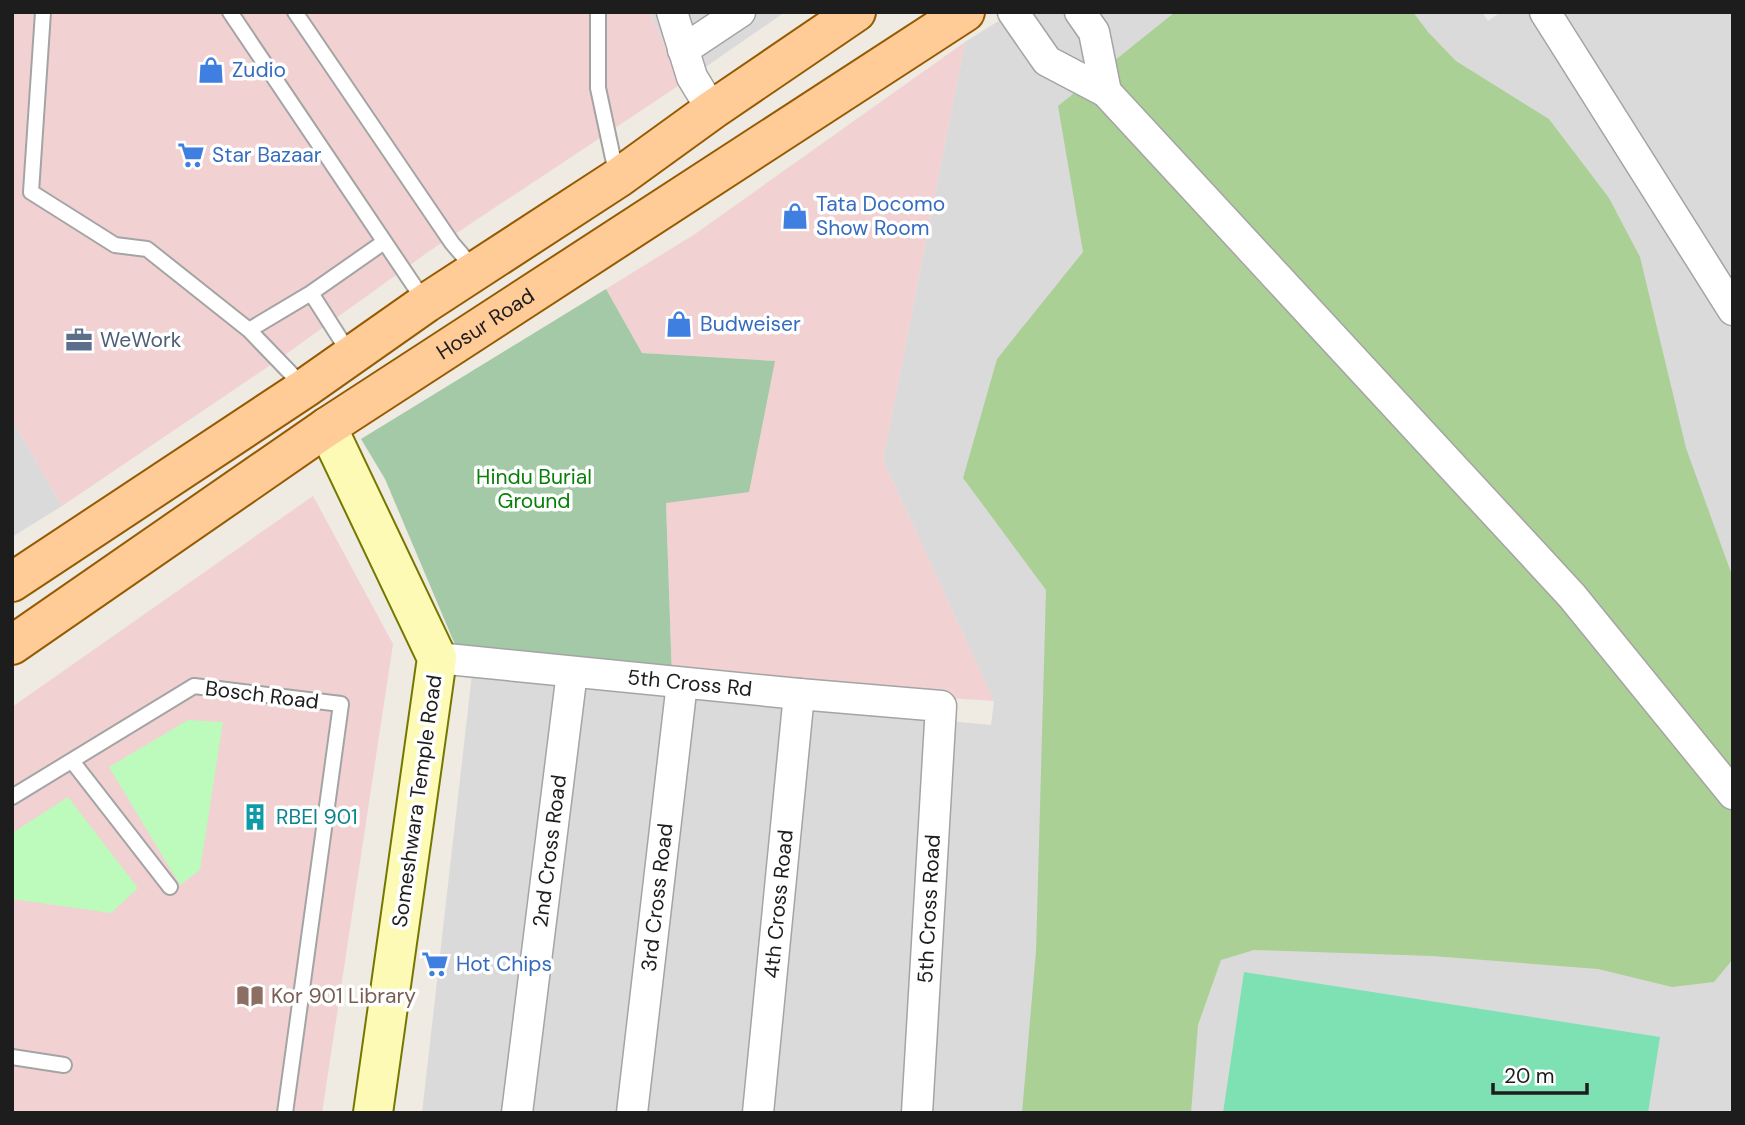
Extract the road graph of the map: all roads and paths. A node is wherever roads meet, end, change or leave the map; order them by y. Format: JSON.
{"nodes":[{"id":1,"x":43,"y":12,"type":"edge"},
{"id":2,"x":230,"y":12,"type":"edge"},
{"id":3,"x":295,"y":12,"type":"edge"},
{"id":4,"x":598,"y":12,"type":"edge"},
{"id":5,"x":672,"y":12,"type":"edge"},
{"id":6,"x":740,"y":12,"type":"edge"},
{"id":7,"x":856,"y":12,"type":"edge"},
{"id":8,"x":965,"y":12,"type":"edge"},
{"id":9,"x":1013,"y":12,"type":"edge"},
{"id":10,"x":1080,"y":12,"type":"edge"},
{"id":11,"x":1545,"y":12,"type":"edge"},
{"id":12,"x":683,"y":50,"type":"junction"},
{"id":13,"x":1105,"y":92,"type":"junction"},
{"id":14,"x":712,"y":110,"type":"junction"},
{"id":15,"x":618,"y":178,"type":"junction"},
{"id":16,"x":384,"y":242,"type":"junction"},
{"id":17,"x":475,"y":271,"type":"junction"},
{"id":18,"x":311,"y":293,"type":"junction"},
{"id":19,"x":426,"y":303,"type":"junction"},
{"id":20,"x":1733,"y":310,"type":"edge"},
{"id":21,"x":249,"y":330,"type":"junction"},
{"id":22,"x":351,"y":356,"type":"junction"},
{"id":23,"x":304,"y":388,"type":"junction"},
{"id":24,"x":327,"y":427,"type":"junction"},
{"id":25,"x":12,"y":582,"type":"edge"},
{"id":26,"x":12,"y":645,"type":"edge"},
{"id":27,"x":437,"y":658,"type":"junction"},
{"id":28,"x":572,"y":672,"type":"junction"},
{"id":29,"x":682,"y":683,"type":"junction"},
{"id":30,"x":799,"y":694,"type":"junction"},
{"id":31,"x":941,"y":706,"type":"joint"},
{"id":32,"x":72,"y":761,"type":"junction"},
{"id":33,"x":1733,"y":794,"type":"edge"},
{"id":34,"x":12,"y":797,"type":"edge"},
{"id":35,"x":170,"y":887,"type":"dead end"},
{"id":36,"x":12,"y":1057,"type":"edge"},
{"id":37,"x":65,"y":1065,"type":"dead end"},
{"id":38,"x":285,"y":1113,"type":"edge"},
{"id":39,"x":373,"y":1113,"type":"edge"},
{"id":40,"x":517,"y":1113,"type":"edge"},
{"id":41,"x":632,"y":1113,"type":"edge"},
{"id":42,"x":758,"y":1113,"type":"edge"},
{"id":43,"x":917,"y":1113,"type":"edge"}],
"edges":[{"from":1,"to":21,"type":"lane"},
{"from":2,"to":16,"type":"lane"},
{"from":3,"to":17,"type":"lane"},
{"from":4,"to":15,"type":"lane"},
{"from":5,"to":12,"type":"street"},
{"from":6,"to":12,"type":"street"},
{"from":7,"to":14,"type":"main road"},
{"from":8,"to":24,"type":"main road","name":"Hosur Road"},
{"from":9,"to":13,"type":"street"},
{"from":10,"to":13,"type":"street"},
{"from":11,"to":20,"type":"street"},
{"from":12,"to":14,"type":"street"},
{"from":13,"to":33,"type":"street"},
{"from":14,"to":15,"type":"main road"},
{"from":15,"to":17,"type":"main road"},
{"from":16,"to":18,"type":"lane"},
{"from":16,"to":19,"type":"lane"},
{"from":17,"to":19,"type":"main road"},
{"from":18,"to":21,"type":"lane"},
{"from":18,"to":22,"type":"lane"},
{"from":19,"to":22,"type":"main road"},
{"from":21,"to":23,"type":"lane"},
{"from":22,"to":23,"type":"main road"},
{"from":23,"to":25,"type":"main road"},
{"from":24,"to":26,"type":"main road","name":"Hosur Road"},
{"from":24,"to":27,"type":"street","name":"Someshwara Temple Road"},
{"from":27,"to":28,"type":"street","name":"5th Cross Rd"},
{"from":27,"to":39,"type":"street","name":"Someshwara Temple Road"},
{"from":28,"to":29,"type":"street","name":"5th Cross Rd"},
{"from":28,"to":40,"type":"street","name":"2nd Cross Road"},
{"from":29,"to":30,"type":"street","name":"5th Cross Rd"},
{"from":29,"to":41,"type":"street","name":"3rd Cross Road"},
{"from":30,"to":31,"type":"street","name":"5th Cross Rd"},
{"from":30,"to":42,"type":"street","name":"4th Cross Road"},
{"from":31,"to":43,"type":"street","name":"5th Cross Road"},
{"from":32,"to":34,"type":"lane","name":"Bosch Road"},
{"from":32,"to":35,"type":"lane"},
{"from":32,"to":38,"type":"lane","name":"Bosch Road"},
{"from":36,"to":37,"type":"lane"}]}
